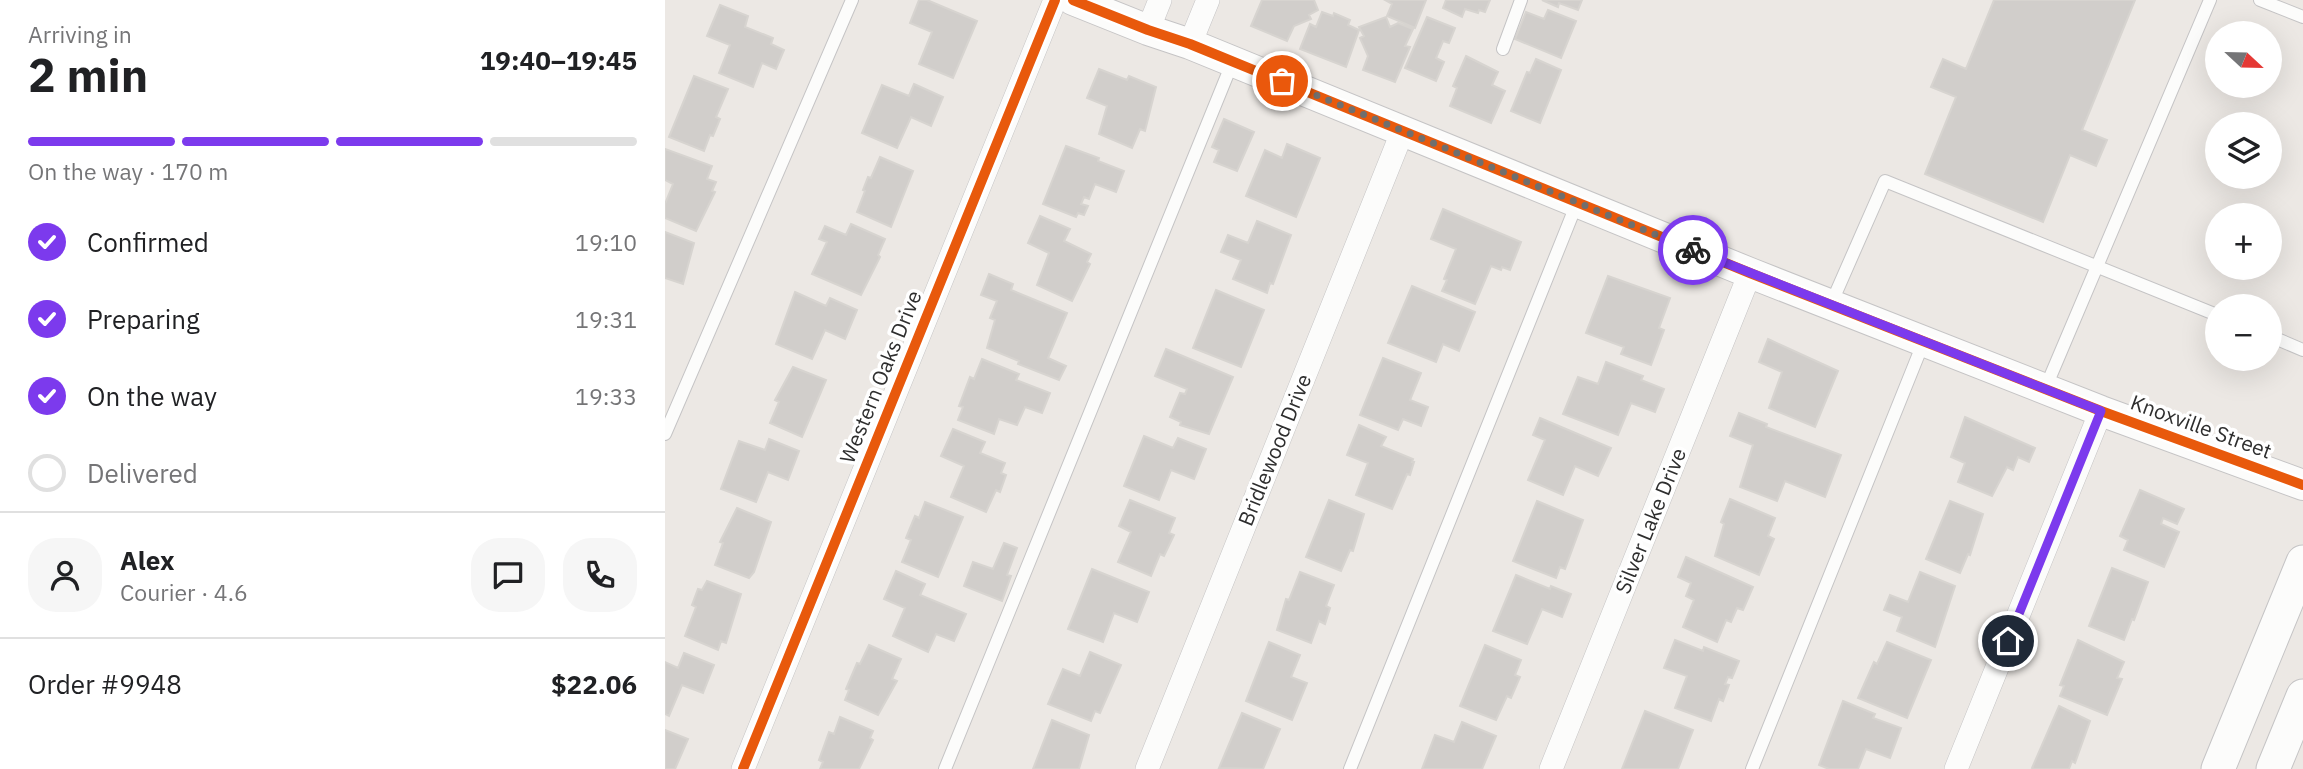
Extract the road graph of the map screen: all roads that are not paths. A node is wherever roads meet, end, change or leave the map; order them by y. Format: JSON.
{"nodes":[{"id":1,"x":852,"y":0,"type":"edge"},
{"id":2,"x":1055,"y":0,"type":"edge"},
{"id":3,"x":1073,"y":0,"type":"edge"},
{"id":4,"x":1160,"y":0,"type":"edge"},
{"id":5,"x":1208,"y":0,"type":"edge"},
{"id":6,"x":1521,"y":0,"type":"edge"},
{"id":7,"x":2210,"y":0,"type":"edge"},
{"id":8,"x":2260,"y":0,"type":"edge"},
{"id":9,"x":2303,"y":17,"type":"edge"},
{"id":10,"x":1148,"y":30,"type":"junction"},
{"id":11,"x":1189,"y":44,"type":"junction"},
{"id":12,"x":1503,"y":49,"type":"dead end"},
{"id":13,"x":1233,"y":61,"type":"junction"},
{"id":14,"x":1403,"y":130,"type":"junction"},
{"id":15,"x":1577,"y":203,"type":"junction"},
{"id":16,"x":2097,"y":266,"type":"junction"},
{"id":17,"x":1750,"y":273,"type":"junction"},
{"id":18,"x":1831,"y":305,"type":"junction"},
{"id":19,"x":2205,"y":310,"type":"edge"},
{"id":20,"x":1924,"y":341,"type":"junction"},
{"id":21,"x":2282,"y":341,"type":"edge"},
{"id":22,"x":2303,"y":350,"type":"edge"},
{"id":23,"x":2045,"y":389,"type":"junction"},
{"id":24,"x":2101,"y":411,"type":"junction"},
{"id":25,"x":665,"y":434,"type":"edge"},
{"id":26,"x":2303,"y":485,"type":"edge"},
{"id":27,"x":2303,"y":562,"type":"edge"},
{"id":28,"x":2303,"y":696,"type":"edge"},
{"id":29,"x":743,"y":769,"type":"edge"},
{"id":30,"x":945,"y":769,"type":"edge"},
{"id":31,"x":1147,"y":769,"type":"edge"},
{"id":32,"x":1350,"y":769,"type":"edge"},
{"id":33,"x":1551,"y":769,"type":"edge"},
{"id":34,"x":1752,"y":769,"type":"edge"},
{"id":35,"x":1956,"y":769,"type":"edge"},
{"id":36,"x":2218,"y":769,"type":"edge"},
{"id":37,"x":2273,"y":769,"type":"edge"}],
"edges":[{"from":1,"to":25,"type":"lane"},
{"from":2,"to":29,"type":"street","name":"Western Oaks Drive"},
{"from":3,"to":10,"type":"street","name":"Knoxville Street"},
{"from":4,"to":10,"type":"street"},
{"from":5,"to":11,"type":"street"},
{"from":6,"to":12,"type":"lane"},
{"from":7,"to":16,"type":"lane"},
{"from":8,"to":9,"type":"lane"},
{"from":10,"to":11,"type":"street","name":"Knoxville Street"},
{"from":11,"to":13,"type":"street","name":"Knoxville Street"},
{"from":13,"to":14,"type":"street","name":"Knoxville Street"},
{"from":13,"to":30,"type":"lane"},
{"from":14,"to":15,"type":"street","name":"Knoxville Street"},
{"from":14,"to":31,"type":"street","name":"Bridlewood Drive"},
{"from":15,"to":17,"type":"street","name":"Knoxville Street"},
{"from":15,"to":32,"type":"lane"},
{"from":16,"to":18,"type":"lane"},
{"from":16,"to":19,"type":"lane"},
{"from":16,"to":23,"type":"lane"},
{"from":17,"to":18,"type":"street","name":"Knoxville Street"},
{"from":17,"to":33,"type":"street","name":"Silver Lake Drive"},
{"from":18,"to":20,"type":"street","name":"Knoxville Street"},
{"from":20,"to":23,"type":"street","name":"Knoxville Street"},
{"from":20,"to":34,"type":"lane"},
{"from":21,"to":22,"type":"lane"},
{"from":23,"to":24,"type":"street","name":"Knoxville Street"},
{"from":24,"to":26,"type":"street","name":"Knoxville Street"},
{"from":24,"to":35,"type":"street"},
{"from":27,"to":36,"type":"main road"},
{"from":28,"to":37,"type":"main road"}]}
